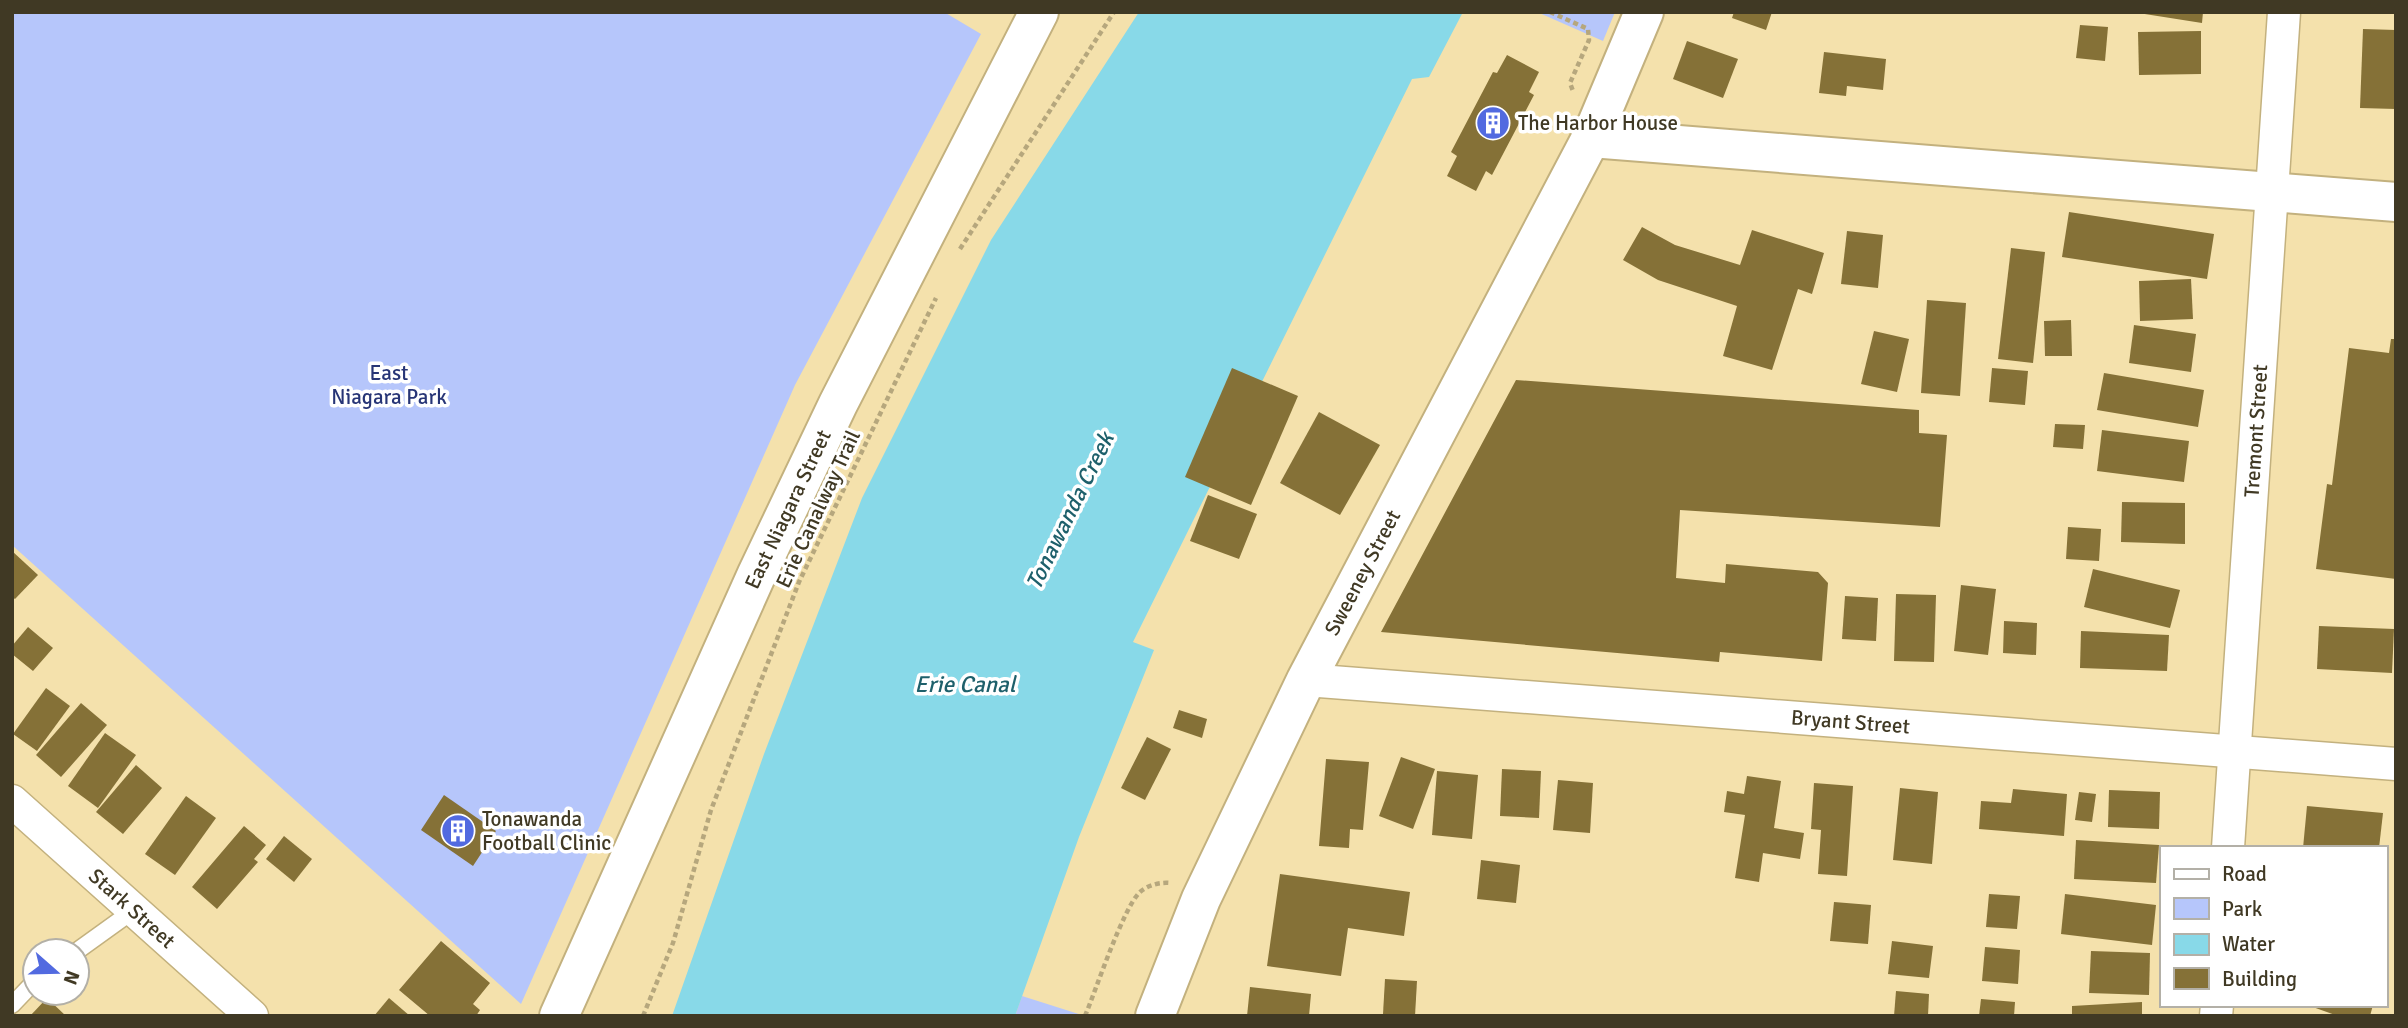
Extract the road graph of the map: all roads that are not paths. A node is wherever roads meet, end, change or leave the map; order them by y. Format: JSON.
{"nodes":[{"id":1,"x":1039,"y":12,"type":"edge"},
{"id":2,"x":1644,"y":12,"type":"edge"},
{"id":3,"x":2284,"y":12,"type":"edge"},
{"id":4,"x":1591,"y":138,"type":"junction"},
{"id":5,"x":2271,"y":192,"type":"junction"},
{"id":6,"x":2396,"y":202,"type":"edge"},
{"id":7,"x":1306,"y":680,"type":"junction"},
{"id":8,"x":2235,"y":752,"type":"junction"},
{"id":9,"x":2396,"y":764,"type":"edge"},
{"id":10,"x":12,"y":800,"type":"edge"},
{"id":11,"x":2228,"y":846,"type":"edge"},
{"id":12,"x":134,"y":910,"type":"junction"},
{"id":13,"x":91,"y":941,"type":"edge"},
{"id":14,"x":252,"y":1016,"type":"edge"},
{"id":15,"x":559,"y":1016,"type":"edge"},
{"id":16,"x":1155,"y":1016,"type":"edge"}],
"edges":[{"from":1,"to":15,"type":"street","name":"East Niagara Street"},
{"from":2,"to":4,"type":"street","name":"Sweeney Street"},
{"from":3,"to":5,"type":"street","name":"Tremont Street"},
{"from":4,"to":5,"type":"street"},
{"from":4,"to":7,"type":"street","name":"Sweeney Street"},
{"from":5,"to":6,"type":"street"},
{"from":5,"to":8,"type":"street","name":"Tremont Street"},
{"from":7,"to":8,"type":"street","name":"Bryant Street"},
{"from":7,"to":16,"type":"street","name":"Sweeney Street"},
{"from":8,"to":9,"type":"street","name":"Bryant Street"},
{"from":8,"to":11,"type":"street","name":"Tremont Street"},
{"from":10,"to":12,"type":"street","name":"Stark Street"},
{"from":12,"to":13,"type":"lane"},
{"from":12,"to":14,"type":"street","name":"Stark Street"}]}
